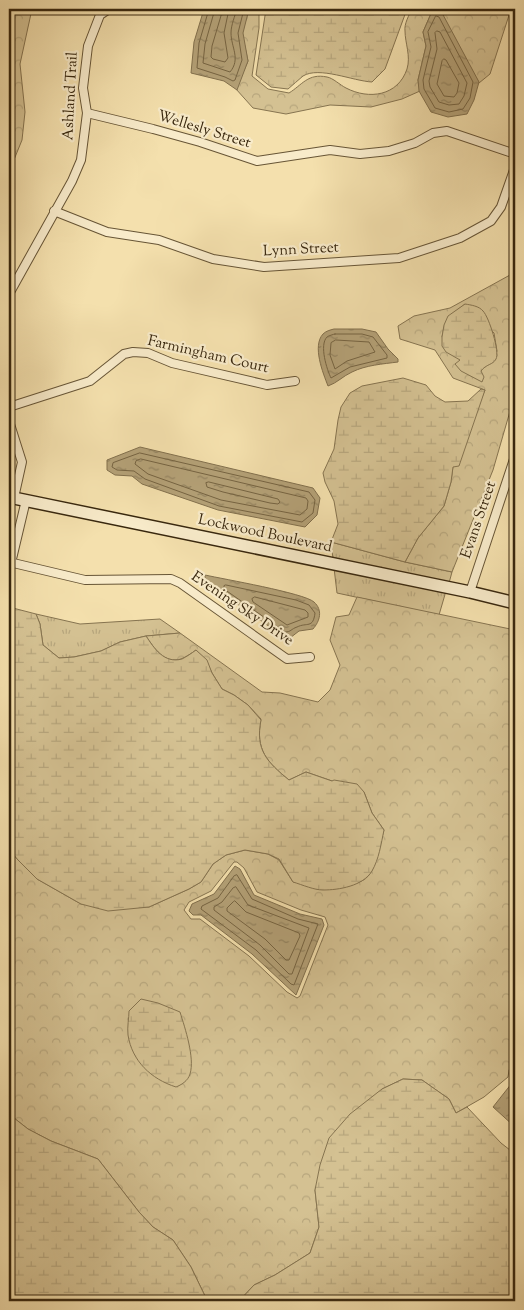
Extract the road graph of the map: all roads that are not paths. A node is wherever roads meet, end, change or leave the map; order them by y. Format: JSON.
{"nodes":[{"id":1,"x":109,"y":9,"type":"edge"},
{"id":2,"x":87,"y":113,"type":"junction"},
{"id":3,"x":515,"y":154,"type":"edge"},
{"id":4,"x":515,"y":167,"type":"edge"},
{"id":5,"x":54,"y":211,"type":"junction"},
{"id":6,"x":9,"y":294,"type":"edge"},
{"id":7,"x":295,"y":381,"type":"dead end"},
{"id":8,"x":9,"y":407,"type":"edge"},
{"id":9,"x":9,"y":421,"type":"edge"},
{"id":10,"x":515,"y":456,"type":"edge"},
{"id":11,"x":11,"y":497,"type":"edge"},
{"id":12,"x":26,"y":500,"type":"junction"},
{"id":13,"x":10,"y":562,"type":"edge"},
{"id":14,"x":470,"y":592,"type":"junction"},
{"id":15,"x":515,"y":604,"type":"edge"},
{"id":16,"x":310,"y":658,"type":"dead end"}],
"edges":[{"from":1,"to":2,"type":"street","name":"Ashland Trail"},
{"from":2,"to":3,"type":"street","name":"Wellesly Street"},
{"from":2,"to":5,"type":"street","name":"Ashland Trail"},
{"from":4,"to":5,"type":"street","name":"Lynn Street"},
{"from":5,"to":6,"type":"street","name":"Ashland Trail"},
{"from":7,"to":8,"type":"street","name":"Farmingham Court"},
{"from":9,"to":11,"type":"street"},
{"from":10,"to":14,"type":"street","name":"Evans Street"},
{"from":11,"to":12,"type":"street","name":"Lockwood Boulevard"},
{"from":12,"to":13,"type":"street","name":"Evening Sky Drive"},
{"from":12,"to":14,"type":"street","name":"Lockwood Boulevard"},
{"from":13,"to":16,"type":"street","name":"Evening Sky Drive"},
{"from":14,"to":15,"type":"street","name":"Lockwood Boulevard"}]}
